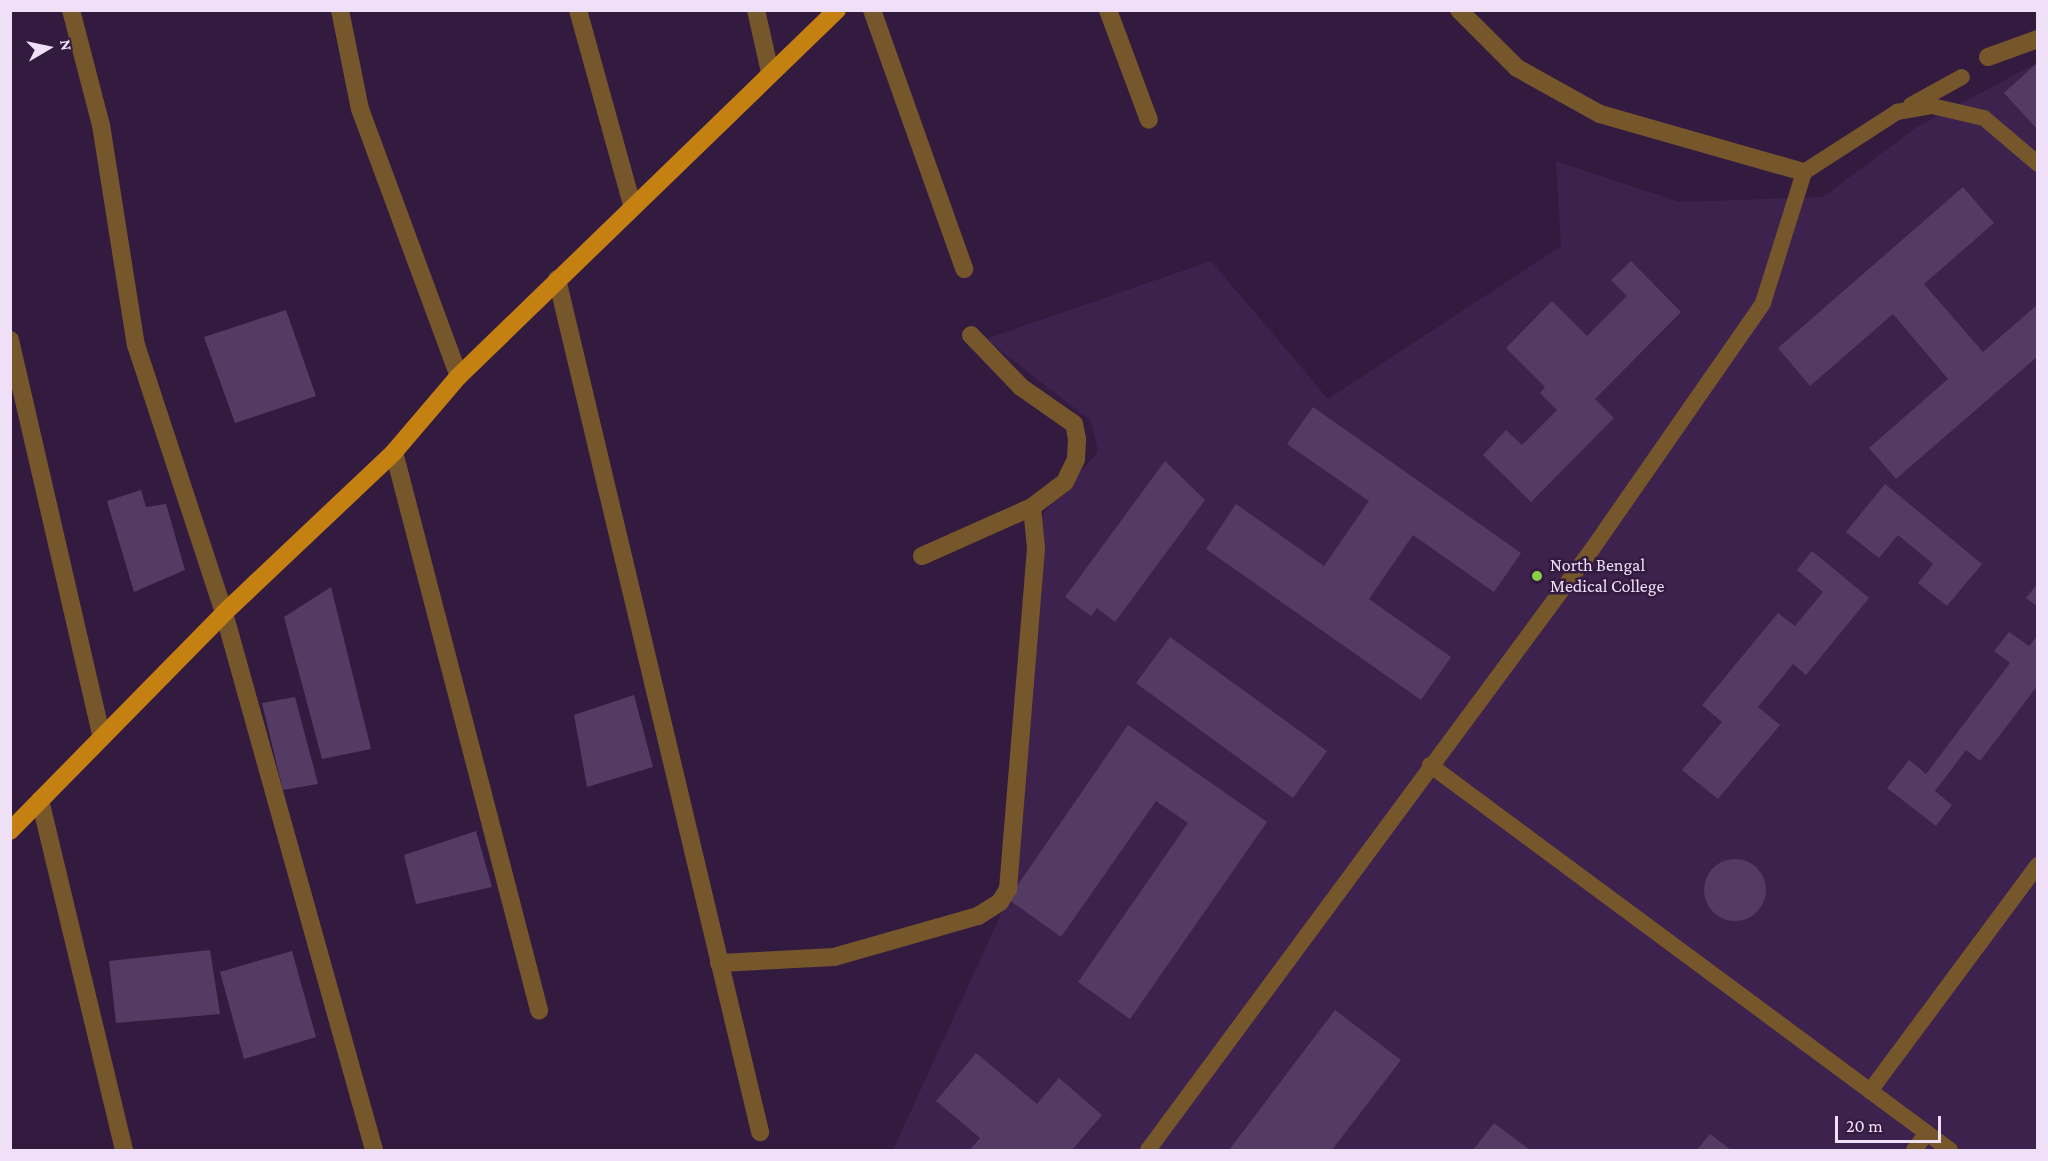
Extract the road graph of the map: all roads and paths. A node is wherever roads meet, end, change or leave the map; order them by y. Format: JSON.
{"nodes":[{"id":1,"x":70,"y":10,"type":"edge"},
{"id":2,"x":340,"y":10,"type":"edge"},
{"id":3,"x":578,"y":10,"type":"edge"},
{"id":4,"x":756,"y":10,"type":"edge"},
{"id":5,"x":837,"y":10,"type":"edge"},
{"id":6,"x":872,"y":10,"type":"edge"},
{"id":7,"x":1108,"y":10,"type":"edge"},
{"id":8,"x":1459,"y":10,"type":"edge"},
{"id":9,"x":2037,"y":39,"type":"edge"},
{"id":10,"x":1988,"y":57,"type":"dead end"},
{"id":11,"x":770,"y":72,"type":"junction"},
{"id":12,"x":1962,"y":77,"type":"dead end"},
{"id":13,"x":1897,"y":112,"type":"junction"},
{"id":14,"x":1149,"y":120,"type":"dead end"},
{"id":15,"x":2037,"y":164,"type":"edge"},
{"id":16,"x":1804,"y":172,"type":"junction"},
{"id":17,"x":632,"y":205,"type":"junction"},
{"id":18,"x":964,"y":268,"type":"dead end"},
{"id":19,"x":558,"y":279,"type":"junction"},
{"id":20,"x":971,"y":335,"type":"dead end"},
{"id":21,"x":10,"y":340,"type":"edge"},
{"id":22,"x":459,"y":376,"type":"junction"},
{"id":23,"x":394,"y":452,"type":"junction"},
{"id":24,"x":1032,"y":507,"type":"junction"},
{"id":25,"x":922,"y":556,"type":"dead end"},
{"id":26,"x":224,"y":613,"type":"junction"},
{"id":27,"x":101,"y":734,"type":"junction"},
{"id":28,"x":1430,"y":765,"type":"junction"},
{"id":29,"x":40,"y":800,"type":"junction"},
{"id":30,"x":10,"y":831,"type":"edge"},
{"id":31,"x":2037,"y":865,"type":"edge"},
{"id":32,"x":719,"y":963,"type":"junction"},
{"id":33,"x":539,"y":1010,"type":"dead end"},
{"id":34,"x":1870,"y":1091,"type":"junction"},
{"id":35,"x":760,"y":1132,"type":"dead end"},
{"id":36,"x":1927,"y":1133,"type":"junction"},
{"id":37,"x":124,"y":1150,"type":"edge"},
{"id":38,"x":374,"y":1150,"type":"edge"},
{"id":39,"x":1148,"y":1150,"type":"edge"},
{"id":40,"x":1914,"y":1150,"type":"edge"},
{"id":41,"x":1950,"y":1150,"type":"edge"}],
"edges":[{"from":1,"to":26,"type":"street"},
{"from":2,"to":22,"type":"street"},
{"from":3,"to":17,"type":"street"},
{"from":4,"to":11,"type":"street"},
{"from":5,"to":11,"type":"main road"},
{"from":6,"to":18,"type":"street"},
{"from":7,"to":14,"type":"street"},
{"from":8,"to":16,"type":"street"},
{"from":9,"to":10,"type":"street"},
{"from":11,"to":17,"type":"main road"},
{"from":12,"to":13,"type":"lane"},
{"from":13,"to":15,"type":"lane"},
{"from":13,"to":16,"type":"lane"},
{"from":16,"to":28,"type":"lane"},
{"from":17,"to":19,"type":"main road"},
{"from":19,"to":22,"type":"main road"},
{"from":19,"to":32,"type":"street"},
{"from":20,"to":24,"type":"street"},
{"from":21,"to":27,"type":"street"},
{"from":22,"to":23,"type":"main road"},
{"from":23,"to":26,"type":"main road"},
{"from":23,"to":33,"type":"street"},
{"from":24,"to":25,"type":"street"},
{"from":24,"to":32,"type":"street"},
{"from":26,"to":27,"type":"main road"},
{"from":26,"to":38,"type":"street"},
{"from":27,"to":29,"type":"main road"},
{"from":28,"to":34,"type":"lane"},
{"from":28,"to":39,"type":"lane"},
{"from":29,"to":30,"type":"main road"},
{"from":29,"to":37,"type":"street"},
{"from":31,"to":34,"type":"lane"},
{"from":32,"to":35,"type":"street"},
{"from":34,"to":36,"type":"lane"},
{"from":36,"to":40,"type":"lane"},
{"from":36,"to":41,"type":"lane"}]}
